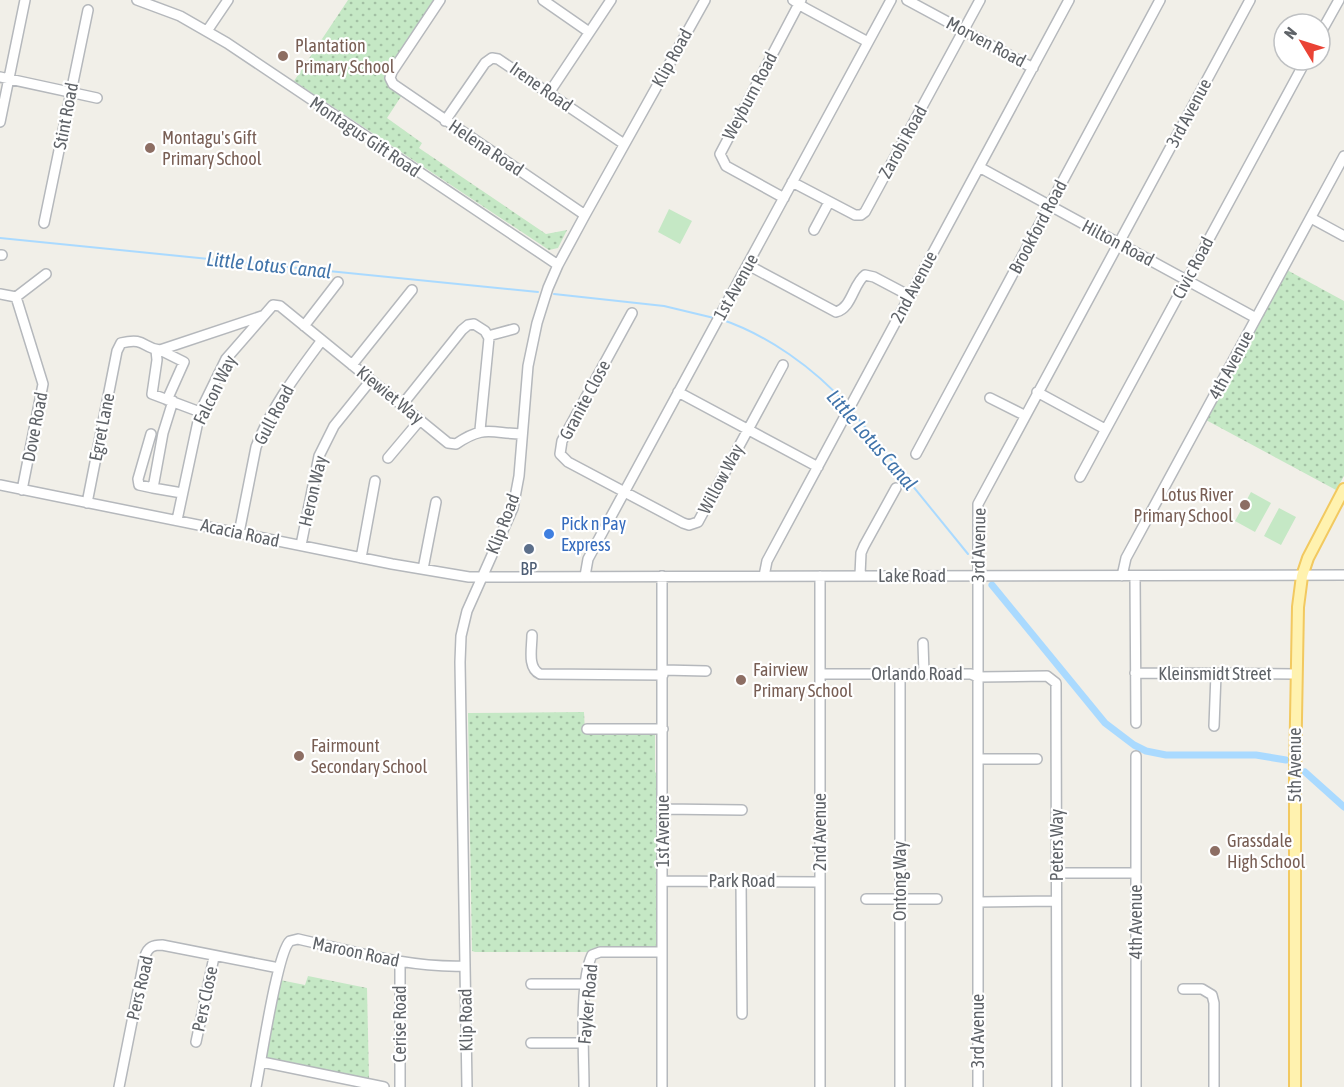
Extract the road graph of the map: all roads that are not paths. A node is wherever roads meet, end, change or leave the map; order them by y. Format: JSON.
{"nodes":[{"id":1,"x":25,"y":0,"type":"edge"},
{"id":2,"x":137,"y":0,"type":"edge"},
{"id":3,"x":440,"y":0,"type":"edge"},
{"id":4,"x":543,"y":0,"type":"edge"},
{"id":5,"x":611,"y":0,"type":"edge"},
{"id":6,"x":891,"y":0,"type":"edge"},
{"id":7,"x":907,"y":0,"type":"edge"},
{"id":8,"x":980,"y":0,"type":"edge"},
{"id":9,"x":1069,"y":0,"type":"edge"},
{"id":10,"x":1160,"y":0,"type":"edge"},
{"id":11,"x":1250,"y":0,"type":"edge"},
{"id":12,"x":225,"y":1,"type":"edge"},
{"id":13,"x":702,"y":1,"type":"edge"},
{"id":14,"x":798,"y":1,"type":"edge"},
{"id":15,"x":88,"y":10,"type":"dead end"},
{"id":16,"x":964,"y":30,"type":"junction"},
{"id":17,"x":207,"y":31,"type":"junction"},
{"id":18,"x":589,"y":32,"type":"junction"},
{"id":19,"x":868,"y":42,"type":"junction"},
{"id":20,"x":1033,"y":68,"type":"junction"},
{"id":21,"x":1300,"y":72,"type":"edge"},
{"id":22,"x":4,"y":78,"type":"edge"},
{"id":23,"x":71,"y":91,"type":"junction"},
{"id":24,"x":549,"y":93,"type":"junction"},
{"id":25,"x":98,"y":98,"type":"dead end"},
{"id":26,"x":445,"y":121,"type":"junction"},
{"id":27,"x":0,"y":122,"type":"edge"},
{"id":28,"x":624,"y":144,"type":"junction"},
{"id":29,"x":1344,"y":156,"type":"edge"},
{"id":30,"x":979,"y":167,"type":"junction"},
{"id":31,"x":792,"y":183,"type":"junction"},
{"id":32,"x":784,"y":198,"type":"junction"},
{"id":33,"x":829,"y":202,"type":"junction"},
{"id":34,"x":1049,"y":206,"type":"junction"},
{"id":35,"x":585,"y":215,"type":"junction"},
{"id":36,"x":1311,"y":218,"type":"junction"},
{"id":37,"x":44,"y":223,"type":"dead end"},
{"id":38,"x":814,"y":230,"type":"dead end"},
{"id":39,"x":1344,"y":236,"type":"edge"},
{"id":40,"x":1118,"y":243,"type":"junction"},
{"id":41,"x":558,"y":265,"type":"junction"},
{"id":42,"x":748,"y":265,"type":"junction"},
{"id":43,"x":46,"y":274,"type":"dead end"},
{"id":44,"x":1187,"y":280,"type":"junction"},
{"id":45,"x":338,"y":282,"type":"dead end"},
{"id":46,"x":412,"y":290,"type":"dead end"},
{"id":47,"x":0,"y":294,"type":"edge"},
{"id":48,"x":910,"y":296,"type":"junction"},
{"id":49,"x":16,"y":297,"type":"junction"},
{"id":50,"x":270,"y":308,"type":"joint"},
{"id":51,"x":632,"y":313,"type":"dead end"},
{"id":52,"x":262,"y":316,"type":"junction"},
{"id":53,"x":1256,"y":318,"type":"junction"},
{"id":54,"x":304,"y":326,"type":"junction"},
{"id":55,"x":514,"y":328,"type":"dead end"},
{"id":56,"x":488,"y":336,"type":"junction"},
{"id":57,"x":322,"y":340,"type":"junction"},
{"id":58,"x":158,"y":350,"type":"junction"},
{"id":59,"x":352,"y":365,"type":"junction"},
{"id":60,"x":783,"y":365,"type":"dead end"},
{"id":61,"x":371,"y":380,"type":"junction"},
{"id":62,"x":678,"y":392,"type":"junction"},
{"id":63,"x":1037,"y":392,"type":"junction"},
{"id":64,"x":990,"y":398,"type":"dead end"},
{"id":65,"x":170,"y":400,"type":"junction"},
{"id":66,"x":402,"y":405,"type":"junction"},
{"id":67,"x":200,"y":412,"type":"junction"},
{"id":68,"x":1024,"y":415,"type":"junction"},
{"id":69,"x":420,"y":420,"type":"junction"},
{"id":70,"x":1106,"y":429,"type":"junction"},
{"id":71,"x":480,"y":430,"type":"junction"},
{"id":72,"x":748,"y":430,"type":"junction"},
{"id":73,"x":151,"y":434,"type":"dead end"},
{"id":74,"x":521,"y":434,"type":"junction"},
{"id":75,"x":916,"y":454,"type":"dead end"},
{"id":76,"x":388,"y":458,"type":"dead end"},
{"id":77,"x":818,"y":467,"type":"junction"},
{"id":78,"x":1080,"y":477,"type":"dead end"},
{"id":79,"x":375,"y":482,"type":"dead end"},
{"id":80,"x":0,"y":485,"type":"edge"},
{"id":81,"x":153,"y":488,"type":"junction"},
{"id":82,"x":896,"y":488,"type":"dead end"},
{"id":83,"x":1344,"y":489,"type":"edge"},
{"id":84,"x":22,"y":490,"type":"junction"},
{"id":85,"x":625,"y":492,"type":"junction"},
{"id":86,"x":182,"y":493,"type":"junction"},
{"id":87,"x":436,"y":502,"type":"dead end"},
{"id":88,"x":87,"y":503,"type":"junction"},
{"id":89,"x":177,"y":520,"type":"junction"},
{"id":90,"x":239,"y":533,"type":"junction"},
{"id":91,"x":301,"y":546,"type":"junction"},
{"id":92,"x":361,"y":558,"type":"junction"},
{"id":93,"x":423,"y":569,"type":"junction"},
{"id":94,"x":860,"y":575,"type":"junction"},
{"id":95,"x":1344,"y":575,"type":"edge"},
{"id":96,"x":585,"y":576,"type":"junction"},
{"id":97,"x":662,"y":576,"type":"junction"},
{"id":98,"x":764,"y":576,"type":"junction"},
{"id":99,"x":820,"y":576,"type":"junction"},
{"id":100,"x":978,"y":576,"type":"junction"},
{"id":101,"x":1122,"y":576,"type":"junction"},
{"id":102,"x":1135,"y":576,"type":"junction"},
{"id":103,"x":1302,"y":576,"type":"junction"},
{"id":104,"x":481,"y":577,"type":"junction"},
{"id":105,"x":532,"y":635,"type":"dead end"},
{"id":106,"x":923,"y":643,"type":"dead end"},
{"id":107,"x":706,"y":671,"type":"dead end"},
{"id":108,"x":663,"y":673,"type":"junction"},
{"id":109,"x":820,"y":674,"type":"junction"},
{"id":110,"x":924,"y":674,"type":"junction"},
{"id":111,"x":1135,"y":674,"type":"junction"},
{"id":112,"x":1216,"y":674,"type":"junction"},
{"id":113,"x":1296,"y":674,"type":"junction"},
{"id":114,"x":900,"y":675,"type":"junction"},
{"id":115,"x":978,"y":677,"type":"junction"},
{"id":116,"x":1136,"y":723,"type":"dead end"},
{"id":117,"x":1214,"y":726,"type":"dead end"},
{"id":118,"x":587,"y":729,"type":"dead end"},
{"id":119,"x":663,"y":729,"type":"junction"},
{"id":120,"x":1136,"y":756,"type":"dead end"},
{"id":121,"x":978,"y":759,"type":"junction"},
{"id":122,"x":1037,"y":759,"type":"dead end"},
{"id":123,"x":663,"y":809,"type":"junction"},
{"id":124,"x":742,"y":810,"type":"dead end"},
{"id":125,"x":1057,"y":873,"type":"junction"},
{"id":126,"x":1136,"y":873,"type":"junction"},
{"id":127,"x":663,"y":881,"type":"junction"},
{"id":128,"x":741,"y":881,"type":"junction"},
{"id":129,"x":820,"y":882,"type":"junction"},
{"id":130,"x":866,"y":899,"type":"dead end"},
{"id":131,"x":900,"y":899,"type":"junction"},
{"id":132,"x":937,"y":899,"type":"dead end"},
{"id":133,"x":1056,"y":901,"type":"junction"},
{"id":134,"x":978,"y":902,"type":"junction"},
{"id":135,"x":662,"y":952,"type":"junction"},
{"id":136,"x":214,"y":957,"type":"junction"},
{"id":137,"x":400,"y":962,"type":"junction"},
{"id":138,"x":465,"y":966,"type":"junction"},
{"id":139,"x":279,"y":968,"type":"junction"},
{"id":140,"x":531,"y":984,"type":"dead end"},
{"id":141,"x":586,"y":984,"type":"junction"},
{"id":142,"x":1183,"y":989,"type":"dead end"},
{"id":143,"x":742,"y":1014,"type":"dead end"},
{"id":144,"x":196,"y":1042,"type":"dead end"},
{"id":145,"x":531,"y":1043,"type":"dead end"},
{"id":146,"x":584,"y":1043,"type":"junction"},
{"id":147,"x":262,"y":1062,"type":"junction"},
{"id":148,"x":119,"y":1087,"type":"edge"},
{"id":149,"x":256,"y":1087,"type":"edge"},
{"id":150,"x":384,"y":1087,"type":"edge"},
{"id":151,"x":400,"y":1087,"type":"edge"},
{"id":152,"x":467,"y":1087,"type":"edge"},
{"id":153,"x":584,"y":1087,"type":"edge"},
{"id":154,"x":662,"y":1087,"type":"edge"},
{"id":155,"x":820,"y":1087,"type":"edge"},
{"id":156,"x":900,"y":1087,"type":"edge"},
{"id":157,"x":978,"y":1087,"type":"edge"},
{"id":158,"x":1057,"y":1087,"type":"edge"},
{"id":159,"x":1136,"y":1087,"type":"edge"},
{"id":160,"x":1214,"y":1087,"type":"edge"},
{"id":161,"x":1295,"y":1087,"type":"edge"}],
"edges":[{"from":1,"to":22,"type":"street"},
{"from":2,"to":17,"type":"street","name":"Montagus Gift Road"},
{"from":3,"to":26,"type":"street","name":"Helena Road"},
{"from":4,"to":18,"type":"street"},
{"from":5,"to":18,"type":"street"},
{"from":6,"to":19,"type":"street","name":"1st Avenue"},
{"from":7,"to":16,"type":"street","name":"Morven Road"},
{"from":8,"to":16,"type":"street","name":"Zarobi Road"},
{"from":9,"to":20,"type":"street","name":"2nd Avenue"},
{"from":10,"to":34,"type":"street","name":"Brookford Road"},
{"from":11,"to":40,"type":"street","name":"3rd Avenue"},
{"from":12,"to":17,"type":"street"},
{"from":13,"to":28,"type":"street","name":"Klip Road"},
{"from":14,"to":19,"type":"street"},
{"from":14,"to":32,"type":"street","name":"Weyburn Road"},
{"from":15,"to":23,"type":"street","name":"Stint Road"},
{"from":16,"to":20,"type":"street","name":"Morven Road"},
{"from":16,"to":33,"type":"street","name":"Zarobi Road"},
{"from":17,"to":41,"type":"street","name":"Montagus Gift Road"},
{"from":18,"to":24,"type":"street"},
{"from":19,"to":31,"type":"street","name":"1st Avenue"},
{"from":20,"to":30,"type":"street","name":"2nd Avenue"},
{"from":21,"to":44,"type":"street","name":"Civic Road"},
{"from":22,"to":23,"type":"street"},
{"from":22,"to":27,"type":"street"},
{"from":23,"to":25,"type":"street"},
{"from":23,"to":37,"type":"street","name":"Stint Road"},
{"from":24,"to":26,"type":"street","name":"Irene Road"},
{"from":24,"to":28,"type":"street","name":"Irene Road"},
{"from":26,"to":35,"type":"street","name":"Helena Road"},
{"from":28,"to":35,"type":"street","name":"Klip Road"},
{"from":29,"to":36,"type":"street","name":"4th Avenue"},
{"from":30,"to":34,"type":"street","name":"Hilton Road"},
{"from":30,"to":48,"type":"street","name":"2nd Avenue"},
{"from":31,"to":32,"type":"street","name":"1st Avenue"},
{"from":31,"to":33,"type":"street","name":"Zarobi Road"},
{"from":32,"to":42,"type":"street","name":"1st Avenue"},
{"from":33,"to":38,"type":"street"},
{"from":34,"to":40,"type":"street","name":"Hilton Road"},
{"from":34,"to":75,"type":"street","name":"Brookford Road"},
{"from":35,"to":41,"type":"street","name":"Klip Road"},
{"from":36,"to":39,"type":"street"},
{"from":36,"to":53,"type":"street","name":"4th Avenue"},
{"from":40,"to":44,"type":"street","name":"Hilton Road"},
{"from":40,"to":63,"type":"street","name":"3rd Avenue"},
{"from":41,"to":74,"type":"street","name":"Klip Road"},
{"from":42,"to":48,"type":"street"},
{"from":42,"to":62,"type":"street","name":"1st Avenue"},
{"from":43,"to":49,"type":"street"},
{"from":44,"to":53,"type":"street","name":"Hilton Road"},
{"from":44,"to":70,"type":"street","name":"Civic Road"},
{"from":45,"to":54,"type":"street"},
{"from":46,"to":59,"type":"street"},
{"from":47,"to":49,"type":"street"},
{"from":48,"to":77,"type":"street","name":"2nd Avenue"},
{"from":49,"to":84,"type":"street","name":"Dove Road"},
{"from":50,"to":52,"type":"street","name":"Falcon Way"},
{"from":50,"to":54,"type":"street","name":"Kiewiet Way"},
{"from":51,"to":85,"type":"street","name":"Granite Close"},
{"from":52,"to":58,"type":"street"},
{"from":52,"to":67,"type":"street","name":"Falcon Way"},
{"from":53,"to":101,"type":"street","name":"4th Avenue"},
{"from":54,"to":57,"type":"street","name":"Kiewiet Way"},
{"from":55,"to":56,"type":"street"},
{"from":56,"to":66,"type":"street"},
{"from":56,"to":71,"type":"street"},
{"from":57,"to":59,"type":"street","name":"Kiewiet Way"},
{"from":57,"to":90,"type":"street","name":"Gull Road"},
{"from":58,"to":65,"type":"street"},
{"from":58,"to":65,"type":"street"},
{"from":58,"to":88,"type":"street","name":"Egret Lane"},
{"from":59,"to":61,"type":"street","name":"Kiewiet Way"},
{"from":60,"to":72,"type":"street","name":"Willow Way"},
{"from":61,"to":66,"type":"street","name":"Kiewiet Way"},
{"from":61,"to":91,"type":"street","name":"Heron Way"},
{"from":62,"to":72,"type":"street"},
{"from":62,"to":85,"type":"street","name":"1st Avenue"},
{"from":63,"to":68,"type":"street","name":"3rd Avenue"},
{"from":63,"to":70,"type":"street"},
{"from":64,"to":68,"type":"street"},
{"from":65,"to":67,"type":"street"},
{"from":65,"to":81,"type":"street"},
{"from":66,"to":69,"type":"street","name":"Kiewiet Way"},
{"from":67,"to":86,"type":"street","name":"Falcon Way"},
{"from":68,"to":100,"type":"street","name":"3rd Avenue"},
{"from":69,"to":71,"type":"street","name":"Kiewiet Way"},
{"from":69,"to":76,"type":"street"},
{"from":70,"to":78,"type":"street","name":"Civic Road"},
{"from":71,"to":74,"type":"street"},
{"from":72,"to":77,"type":"street"},
{"from":72,"to":85,"type":"street","name":"Willow Way"},
{"from":73,"to":81,"type":"street"},
{"from":74,"to":104,"type":"street","name":"Klip Road"},
{"from":77,"to":98,"type":"street","name":"2nd Avenue"},
{"from":79,"to":92,"type":"street"},
{"from":80,"to":84,"type":"street","name":"Acacia Road"},
{"from":81,"to":86,"type":"street"},
{"from":82,"to":94,"type":"street"},
{"from":83,"to":103,"type":"main road","name":"5th Avenue"},
{"from":84,"to":88,"type":"street","name":"Acacia Road"},
{"from":85,"to":96,"type":"street","name":"1st Avenue"},
{"from":86,"to":89,"type":"street","name":"Falcon Way"},
{"from":87,"to":93,"type":"street"},
{"from":88,"to":89,"type":"street","name":"Acacia Road"},
{"from":89,"to":90,"type":"street","name":"Acacia Road"},
{"from":90,"to":91,"type":"street","name":"Acacia Road"},
{"from":91,"to":92,"type":"street","name":"Acacia Road"},
{"from":92,"to":93,"type":"street","name":"Acacia Road"},
{"from":93,"to":104,"type":"street","name":"Acacia Road"},
{"from":94,"to":99,"type":"street","name":"Lake Road"},
{"from":94,"to":100,"type":"street","name":"Lake Road"},
{"from":95,"to":103,"type":"street","name":"Lake Road"},
{"from":96,"to":97,"type":"street","name":"Lake Road"},
{"from":96,"to":104,"type":"street","name":"Lake Road"},
{"from":97,"to":98,"type":"street","name":"Lake Road"},
{"from":97,"to":108,"type":"street","name":"1st Avenue"},
{"from":98,"to":99,"type":"street","name":"Lake Road"},
{"from":99,"to":109,"type":"street","name":"2nd Avenue"},
{"from":100,"to":101,"type":"street","name":"Lake Road"},
{"from":100,"to":115,"type":"street","name":"3rd Avenue"},
{"from":101,"to":102,"type":"street","name":"Lake Road"},
{"from":102,"to":103,"type":"street","name":"Lake Road"},
{"from":102,"to":111,"type":"street"},
{"from":103,"to":113,"type":"main road","name":"5th Avenue"},
{"from":104,"to":138,"type":"street","name":"Klip Road"},
{"from":105,"to":108,"type":"street"},
{"from":106,"to":110,"type":"street"},
{"from":107,"to":108,"type":"street"},
{"from":108,"to":119,"type":"street","name":"1st Avenue"},
{"from":109,"to":114,"type":"street","name":"Orlando Road"},
{"from":109,"to":129,"type":"street","name":"2nd Avenue"},
{"from":110,"to":114,"type":"street","name":"Orlando Road"},
{"from":110,"to":115,"type":"street","name":"Orlando Road"},
{"from":111,"to":112,"type":"street","name":"Kleinsmidt Street"},
{"from":111,"to":116,"type":"street"},
{"from":112,"to":113,"type":"street","name":"Kleinsmidt Street"},
{"from":112,"to":117,"type":"street"},
{"from":113,"to":161,"type":"main road","name":"5th Avenue"},
{"from":114,"to":131,"type":"street","name":"Ontong Way"},
{"from":115,"to":121,"type":"street","name":"3rd Avenue"},
{"from":115,"to":125,"type":"street","name":"Peters Way"},
{"from":118,"to":119,"type":"street"},
{"from":119,"to":123,"type":"street","name":"1st Avenue"},
{"from":120,"to":126,"type":"street","name":"4th Avenue"},
{"from":121,"to":122,"type":"street"},
{"from":121,"to":134,"type":"street","name":"3rd Avenue"},
{"from":123,"to":124,"type":"street"},
{"from":123,"to":127,"type":"street","name":"1st Avenue"},
{"from":125,"to":126,"type":"street"},
{"from":125,"to":133,"type":"street","name":"Peters Way"},
{"from":126,"to":159,"type":"street","name":"4th Avenue"},
{"from":127,"to":128,"type":"street","name":"Park Road"},
{"from":127,"to":135,"type":"street","name":"1st Avenue"},
{"from":128,"to":129,"type":"street","name":"Park Road"},
{"from":128,"to":143,"type":"street"},
{"from":129,"to":155,"type":"street","name":"2nd Avenue"},
{"from":130,"to":131,"type":"street"},
{"from":131,"to":132,"type":"street"},
{"from":131,"to":156,"type":"street","name":"Ontong Way"},
{"from":133,"to":134,"type":"street"},
{"from":133,"to":158,"type":"street","name":"Peters Way"},
{"from":134,"to":157,"type":"street","name":"3rd Avenue"},
{"from":135,"to":141,"type":"street","name":"Fayker Road"},
{"from":135,"to":154,"type":"street","name":"1st Avenue"},
{"from":136,"to":139,"type":"street","name":"Pers Road"},
{"from":136,"to":144,"type":"street","name":"Pers Close"},
{"from":136,"to":148,"type":"street","name":"Pers Road"},
{"from":137,"to":138,"type":"street","name":"Maroon Road"},
{"from":137,"to":139,"type":"street","name":"Maroon Road"},
{"from":137,"to":151,"type":"street","name":"Cerise Road"},
{"from":138,"to":152,"type":"street","name":"Klip Road"},
{"from":139,"to":147,"type":"street","name":"Maroon Road"},
{"from":140,"to":141,"type":"street"},
{"from":141,"to":146,"type":"street","name":"Fayker Road"},
{"from":142,"to":160,"type":"street"},
{"from":145,"to":146,"type":"street"},
{"from":146,"to":153,"type":"street","name":"Fayker Road"},
{"from":147,"to":149,"type":"street","name":"Maroon Road"},
{"from":147,"to":150,"type":"street"}]}
